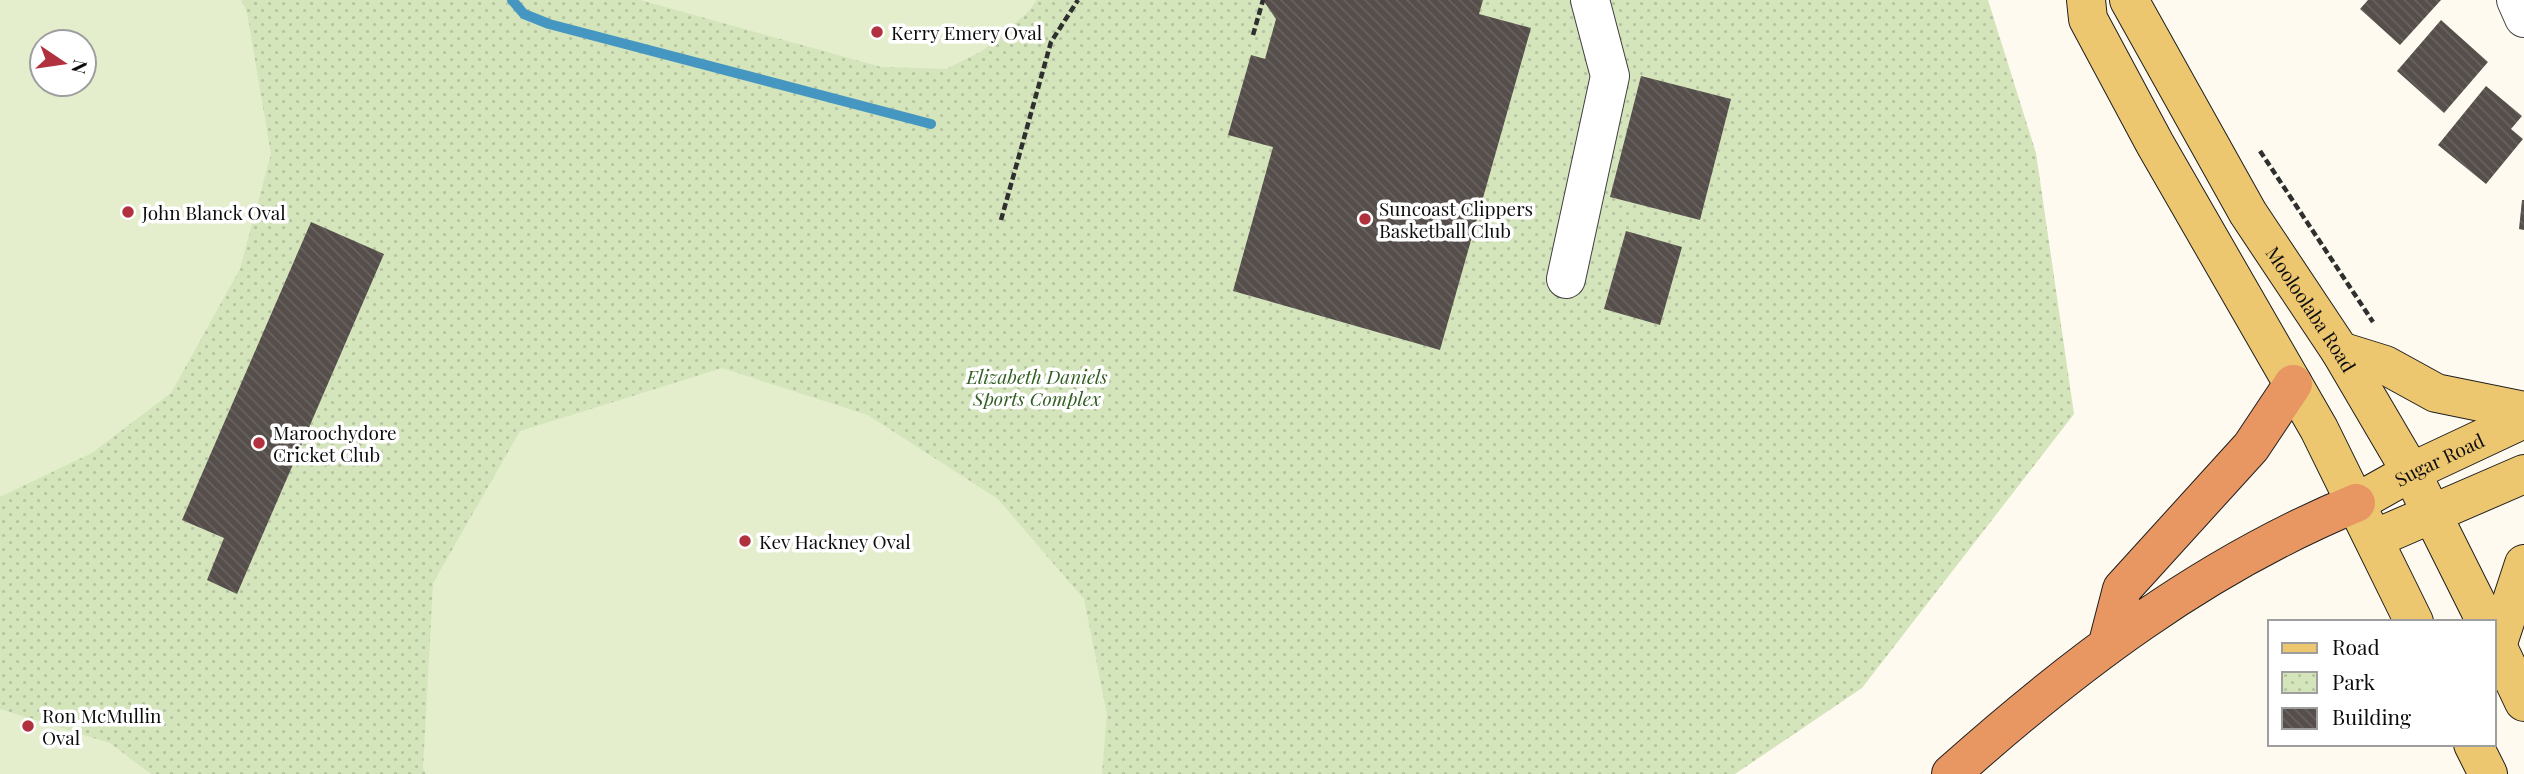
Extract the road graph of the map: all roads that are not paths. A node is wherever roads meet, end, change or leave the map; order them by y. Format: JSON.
{"nodes":[{"id":1,"x":1590,"y":0,"type":"edge"},
{"id":2,"x":2086,"y":0,"type":"edge"},
{"id":3,"x":2129,"y":0,"type":"edge"},
{"id":4,"x":2516,"y":0,"type":"edge"},
{"id":5,"x":2524,"y":18,"type":"edge"},
{"id":6,"x":1566,"y":279,"type":"dead end"},
{"id":7,"x":2340,"y":351,"type":"junction"},
{"id":8,"x":2293,"y":384,"type":"junction"},
{"id":9,"x":2524,"y":411,"type":"edge"},
{"id":10,"x":2524,"y":419,"type":"edge"},
{"id":11,"x":2412,"y":472,"type":"junction"},
{"id":12,"x":2524,"y":474,"type":"edge"},
{"id":13,"x":2356,"y":503,"type":"junction"},
{"id":14,"x":2434,"y":514,"type":"junction"},
{"id":15,"x":2374,"y":539,"type":"junction"},
{"id":16,"x":2524,"y":564,"type":"edge"},
{"id":17,"x":2413,"y":620,"type":"edge"},
{"id":18,"x":2484,"y":620,"type":"edge"},
{"id":19,"x":2496,"y":627,"type":"edge"},
{"id":20,"x":2108,"y":643,"type":"junction"},
{"id":21,"x":2496,"y":644,"type":"edge"},
{"id":22,"x":2524,"y":702,"type":"edge"},
{"id":23,"x":2474,"y":746,"type":"edge"},
{"id":24,"x":1951,"y":774,"type":"edge"},
{"id":25,"x":2488,"y":774,"type":"edge"}],
"edges":[{"from":1,"to":6,"type":"street"},
{"from":2,"to":8,"type":"main road"},
{"from":3,"to":7,"type":"main road","name":"Mooloolaba Road"},
{"from":4,"to":5,"type":"street"},
{"from":7,"to":9,"type":"main road"},
{"from":7,"to":11,"type":"main road","name":"Mooloolaba Road"},
{"from":8,"to":13,"type":"main road"},
{"from":8,"to":20,"type":"highway"},
{"from":10,"to":11,"type":"main road","name":"Sugar Road"},
{"from":11,"to":13,"type":"main road","name":"Sugar Road"},
{"from":11,"to":14,"type":"main road","name":"Mooloolaba Road"},
{"from":12,"to":14,"type":"main road"},
{"from":13,"to":15,"type":"main road"},
{"from":13,"to":20,"type":"highway"},
{"from":14,"to":15,"type":"main road"},
{"from":14,"to":18,"type":"main road","name":"Mooloolaba Road"},
{"from":15,"to":17,"type":"main road"},
{"from":16,"to":19,"type":"main road"},
{"from":20,"to":24,"type":"highway"},
{"from":21,"to":22,"type":"main road","name":"Mooloolaba Road"},
{"from":23,"to":25,"type":"main road"}]}
